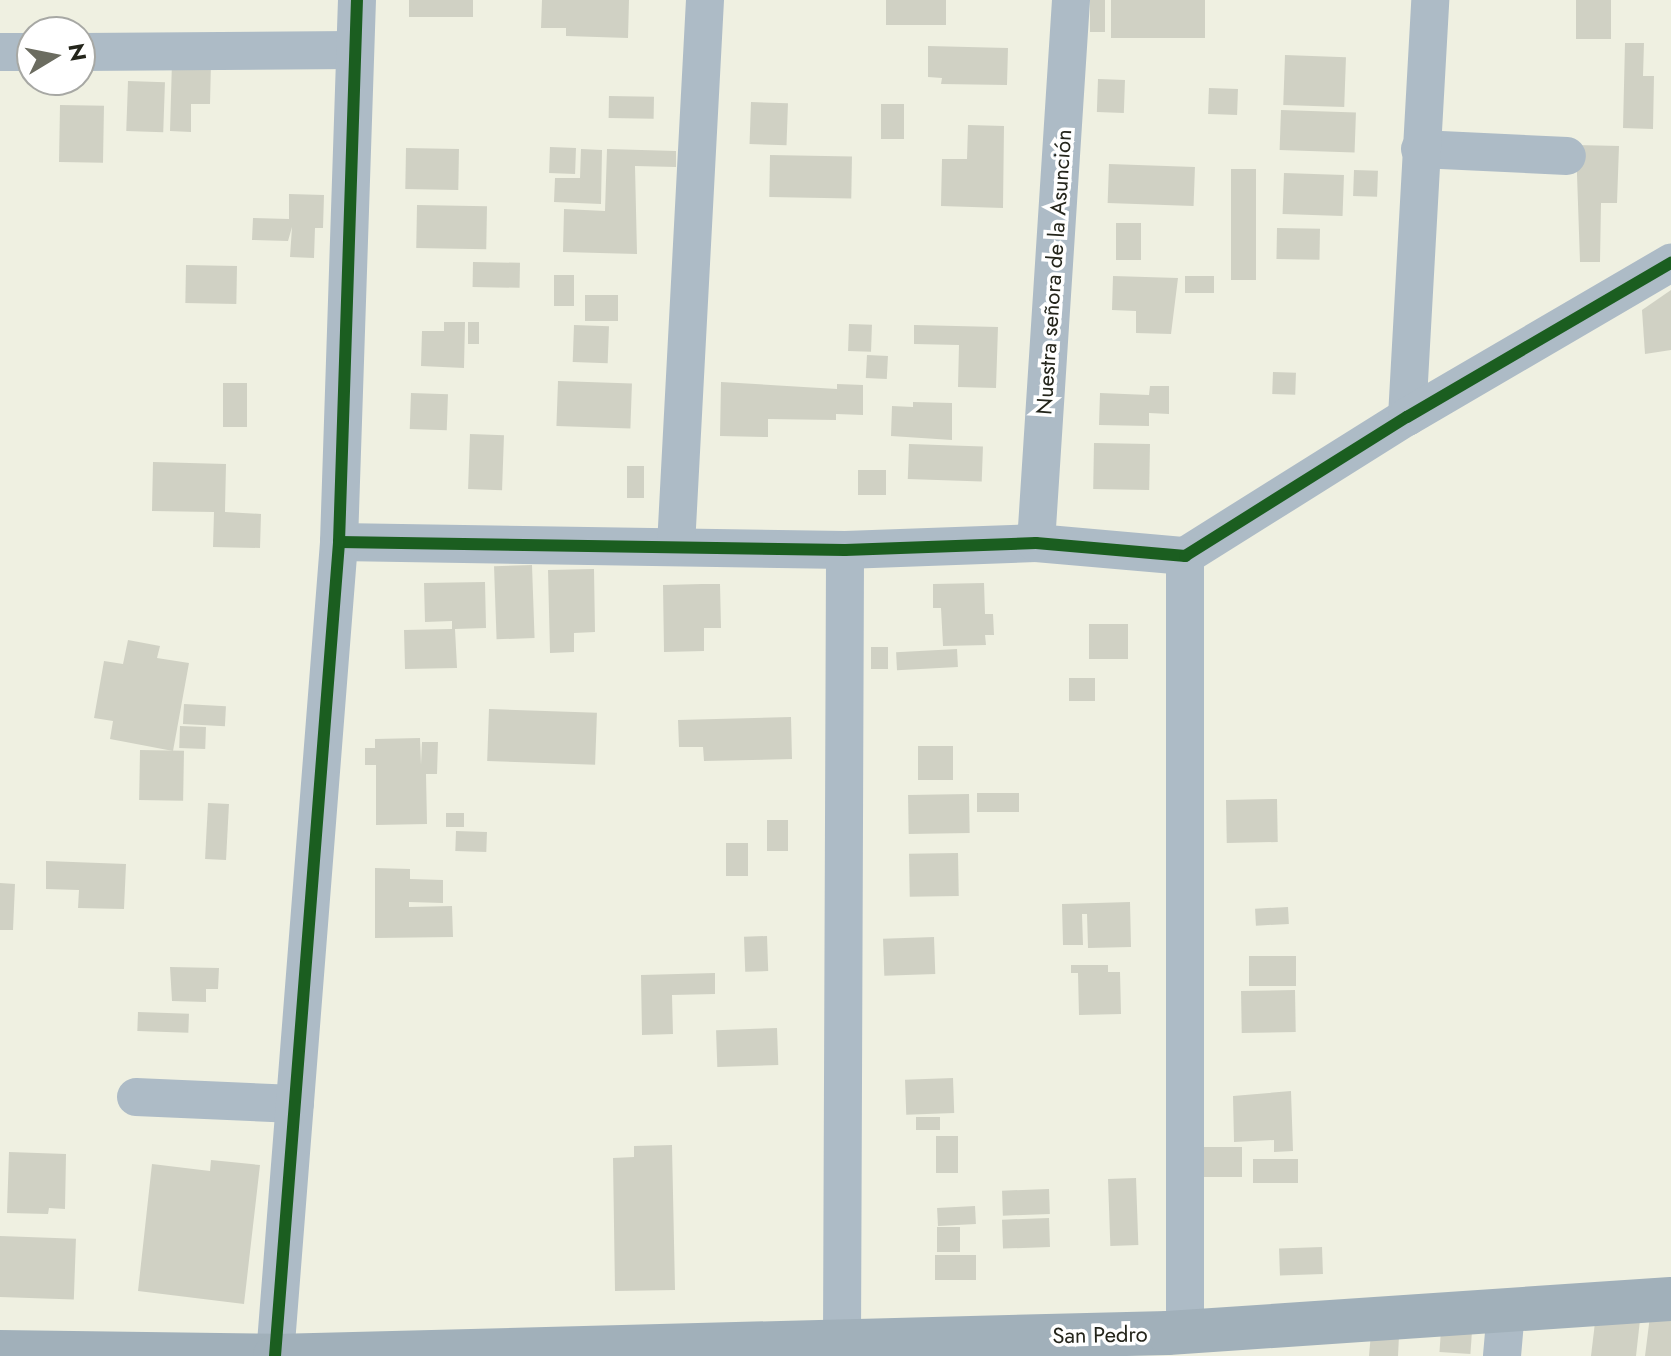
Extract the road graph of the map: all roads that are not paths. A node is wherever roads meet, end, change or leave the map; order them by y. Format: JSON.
{"nodes":[{"id":1,"x":357,"y":0,"type":"edge"},
{"id":2,"x":705,"y":0,"type":"edge"},
{"id":3,"x":1071,"y":0,"type":"edge"},
{"id":4,"x":1430,"y":0,"type":"edge"},
{"id":5,"x":353,"y":50,"type":"junction"},
{"id":6,"x":96,"y":52,"type":"edge"},
{"id":7,"x":1420,"y":149,"type":"junction"},
{"id":8,"x":1567,"y":156,"type":"dead end"},
{"id":9,"x":1671,"y":263,"type":"edge"},
{"id":10,"x":1407,"y":417,"type":"junction"},
{"id":11,"x":339,"y":542,"type":"junction"},
{"id":12,"x":1036,"y":543,"type":"junction"},
{"id":13,"x":676,"y":546,"type":"junction"},
{"id":14,"x":845,"y":550,"type":"junction"},
{"id":15,"x":1185,"y":556,"type":"junction"},
{"id":16,"x":136,"y":1097,"type":"dead end"},
{"id":17,"x":295,"y":1104,"type":"junction"},
{"id":18,"x":1671,"y":1299,"type":"edge"},
{"id":19,"x":1506,"y":1310,"type":"junction"},
{"id":20,"x":1185,"y":1332,"type":"junction"},
{"id":21,"x":842,"y":1341,"type":"junction"},
{"id":22,"x":1075,"y":1346,"type":"edge"},
{"id":23,"x":0,"y":1352,"type":"edge"},
{"id":24,"x":275,"y":1356,"type":"edge"},
{"id":25,"x":1502,"y":1356,"type":"edge"}],
"edges":[{"from":1,"to":5,"type":"street"},
{"from":2,"to":13,"type":"street"},
{"from":3,"to":12,"type":"street","name":"Nuestra señora de la Asunción"},
{"from":4,"to":7,"type":"street"},
{"from":5,"to":6,"type":"street"},
{"from":5,"to":11,"type":"street"},
{"from":7,"to":8,"type":"street"},
{"from":7,"to":10,"type":"street"},
{"from":9,"to":10,"type":"street"},
{"from":10,"to":15,"type":"street"},
{"from":11,"to":13,"type":"street"},
{"from":11,"to":17,"type":"street"},
{"from":12,"to":14,"type":"street"},
{"from":12,"to":15,"type":"street"},
{"from":13,"to":14,"type":"street"},
{"from":14,"to":21,"type":"street"},
{"from":15,"to":20,"type":"street"},
{"from":16,"to":17,"type":"street"},
{"from":17,"to":24,"type":"street"},
{"from":18,"to":19,"type":"main road","name":"San Pedro"},
{"from":19,"to":20,"type":"main road","name":"San Pedro"},
{"from":19,"to":25,"type":"street"},
{"from":20,"to":22,"type":"main road","name":"San Pedro"},
{"from":21,"to":22,"type":"main road","name":"San Pedro"},
{"from":21,"to":24,"type":"main road","name":"San Pedro"},
{"from":23,"to":24,"type":"main road","name":"San Pedro"}]}
